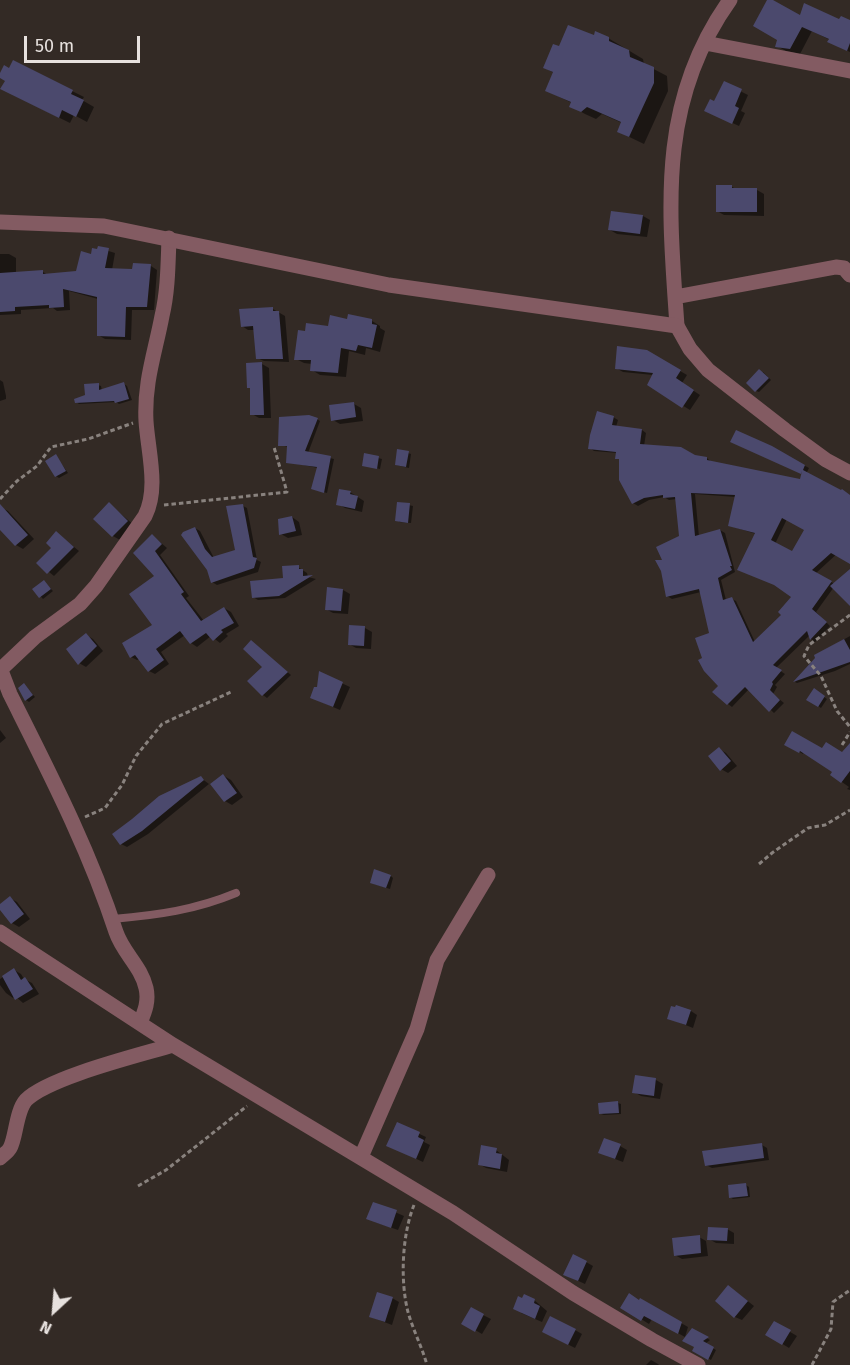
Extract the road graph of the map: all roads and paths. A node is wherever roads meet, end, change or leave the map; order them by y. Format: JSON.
{"nodes":[{"id":1,"x":730,"y":0,"type":"edge"},
{"id":2,"x":705,"y":43,"type":"junction"},
{"id":3,"x":850,"y":71,"type":"edge"},
{"id":4,"x":0,"y":222,"type":"edge"},
{"id":5,"x":170,"y":238,"type":"junction"},
{"id":6,"x":850,"y":275,"type":"edge"},
{"id":7,"x":675,"y":297,"type":"junction"},
{"id":8,"x":677,"y":326,"type":"junction"},
{"id":9,"x":146,"y":418,"type":"junction"},
{"id":10,"x":274,"y":447,"type":"dead end"},
{"id":11,"x":850,"y":473,"type":"edge"},
{"id":12,"x":0,"y":499,"type":"edge"},
{"id":13,"x":150,"y":505,"type":"junction"},
{"id":14,"x":850,"y":615,"type":"edge"},
{"id":15,"x":0,"y":669,"type":"edge"},
{"id":16,"x":233,"y":691,"type":"dead end"},
{"id":17,"x":850,"y":727,"type":"edge"},
{"id":18,"x":850,"y":732,"type":"edge"},
{"id":19,"x":842,"y":745,"type":"dead end"},
{"id":20,"x":850,"y":810,"type":"edge"},
{"id":21,"x":72,"y":823,"type":"junction"},
{"id":22,"x":759,"y":864,"type":"dead end"},
{"id":23,"x":488,"y":875,"type":"dead end"},
{"id":24,"x":236,"y":893,"type":"dead end"},
{"id":25,"x":113,"y":919,"type":"junction"},
{"id":26,"x":0,"y":932,"type":"edge"},
{"id":27,"x":140,"y":1023,"type":"junction"},
{"id":28,"x":173,"y":1045,"type":"junction"},
{"id":29,"x":260,"y":1096,"type":"junction"},
{"id":30,"x":361,"y":1157,"type":"junction"},
{"id":31,"x":0,"y":1158,"type":"edge"},
{"id":32,"x":138,"y":1186,"type":"dead end"},
{"id":33,"x":420,"y":1192,"type":"junction"},
{"id":34,"x":850,"y":1290,"type":"edge"},
{"id":35,"x":427,"y":1365,"type":"edge"},
{"id":36,"x":699,"y":1365,"type":"edge"},
{"id":37,"x":812,"y":1365,"type":"edge"}],
"edges":[{"from":1,"to":2,"type":"street"},
{"from":2,"to":3,"type":"street"},
{"from":2,"to":7,"type":"street"},
{"from":4,"to":5,"type":"street"},
{"from":5,"to":8,"type":"street"},
{"from":5,"to":9,"type":"street"},
{"from":6,"to":7,"type":"street"},
{"from":7,"to":8,"type":"street"},
{"from":8,"to":11,"type":"street"},
{"from":9,"to":12,"type":"path"},
{"from":9,"to":13,"type":"street"},
{"from":10,"to":13,"type":"path"},
{"from":13,"to":15,"type":"street"},
{"from":14,"to":17,"type":"path"},
{"from":15,"to":21,"type":"street"},
{"from":16,"to":21,"type":"path"},
{"from":18,"to":19,"type":"path"},
{"from":20,"to":22,"type":"path"},
{"from":21,"to":25,"type":"street"},
{"from":23,"to":30,"type":"street"},
{"from":24,"to":25,"type":"lane"},
{"from":25,"to":27,"type":"street"},
{"from":26,"to":27,"type":"street"},
{"from":27,"to":28,"type":"street"},
{"from":28,"to":29,"type":"street"},
{"from":28,"to":31,"type":"street"},
{"from":29,"to":30,"type":"street"},
{"from":29,"to":32,"type":"path"},
{"from":30,"to":33,"type":"street"},
{"from":33,"to":35,"type":"path"},
{"from":33,"to":36,"type":"street"},
{"from":34,"to":37,"type":"path"}]}
